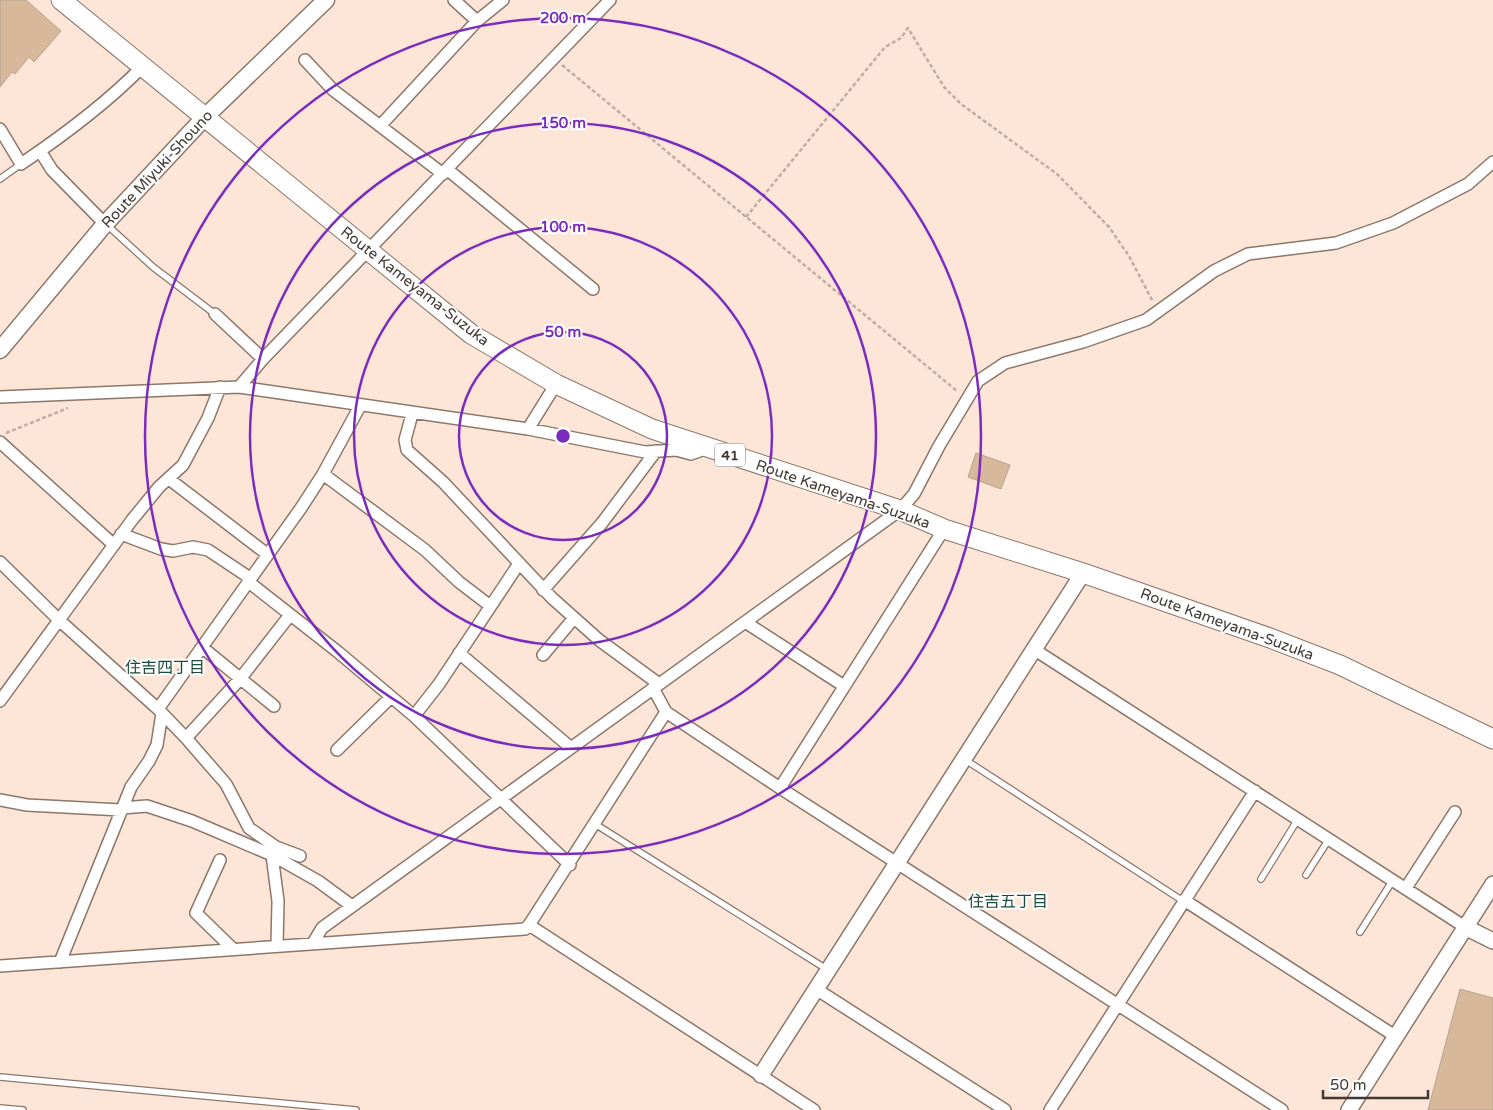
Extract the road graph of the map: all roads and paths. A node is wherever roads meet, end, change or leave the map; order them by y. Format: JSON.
{"nodes":[{"id":1,"x":61,"y":0,"type":"edge"},
{"id":2,"x":326,"y":0,"type":"edge"},
{"id":3,"x":454,"y":0,"type":"edge"},
{"id":4,"x":503,"y":0,"type":"edge"},
{"id":5,"x":610,"y":0,"type":"edge"},
{"id":6,"x":477,"y":21,"type":"junction"},
{"id":7,"x":554,"y":59,"type":"junction"},
{"id":8,"x":305,"y":60,"type":"dead end"},
{"id":9,"x":142,"y":66,"type":"junction"},
{"id":10,"x":204,"y":118,"type":"junction"},
{"id":11,"x":380,"y":126,"type":"junction"},
{"id":12,"x":0,"y":129,"type":"edge"},
{"id":13,"x":40,"y":151,"type":"junction"},
{"id":14,"x":1493,"y":162,"type":"edge"},
{"id":15,"x":21,"y":164,"type":"junction"},
{"id":16,"x":445,"y":172,"type":"junction"},
{"id":17,"x":0,"y":179,"type":"edge"},
{"id":18,"x":746,"y":217,"type":"junction"},
{"id":19,"x":105,"y":224,"type":"junction"},
{"id":20,"x":367,"y":251,"type":"junction"},
{"id":21,"x":593,"y":289,"type":"dead end"},
{"id":22,"x":1158,"y":312,"type":"junction"},
{"id":23,"x":215,"y":314,"type":"joint"},
{"id":24,"x":0,"y":350,"type":"edge"},
{"id":25,"x":263,"y":359,"type":"junction"},
{"id":26,"x":556,"y":384,"type":"junction"},
{"id":27,"x":220,"y":387,"type":"junction"},
{"id":28,"x":238,"y":387,"type":"junction"},
{"id":29,"x":85,"y":395,"type":"junction"},
{"id":30,"x":0,"y":396,"type":"edge"},
{"id":31,"x":966,"y":398,"type":"junction"},
{"id":32,"x":360,"y":406,"type":"junction"},
{"id":33,"x":412,"y":414,"type":"junction"},
{"id":34,"x":528,"y":429,"type":"junction"},
{"id":35,"x":0,"y":435,"type":"edge"},
{"id":36,"x":0,"y":442,"type":"edge"},
{"id":37,"x":708,"y":448,"type":"junction"},
{"id":38,"x":656,"y":451,"type":"junction"},
{"id":39,"x":323,"y":474,"type":"junction"},
{"id":40,"x":169,"y":479,"type":"junction"},
{"id":41,"x":900,"y":510,"type":"junction"},
{"id":42,"x":944,"y":529,"type":"junction"},
{"id":43,"x":121,"y":534,"type":"junction"},
{"id":44,"x":114,"y":545,"type":"junction"},
{"id":45,"x":267,"y":554,"type":"junction"},
{"id":46,"x":0,"y":562,"type":"edge"},
{"id":47,"x":518,"y":565,"type":"junction"},
{"id":48,"x":1084,"y":573,"type":"junction"},
{"id":49,"x":250,"y":580,"type":"junction"},
{"id":50,"x":543,"y":590,"type":"junction"},
{"id":51,"x":489,"y":605,"type":"junction"},
{"id":52,"x":290,"y":615,"type":"junction"},
{"id":53,"x":574,"y":618,"type":"junction"},
{"id":54,"x":59,"y":620,"type":"junction"},
{"id":55,"x":745,"y":622,"type":"junction"},
{"id":56,"x":203,"y":648,"type":"junction"},
{"id":57,"x":1035,"y":650,"type":"junction"},
{"id":58,"x":459,"y":653,"type":"junction"},
{"id":59,"x":543,"y":655,"type":"dead end"},
{"id":60,"x":240,"y":679,"type":"junction"},
{"id":61,"x":656,"y":686,"type":"junction"},
{"id":62,"x":844,"y":686,"type":"junction"},
{"id":63,"x":391,"y":697,"type":"junction"},
{"id":64,"x":0,"y":701,"type":"edge"},
{"id":65,"x":274,"y":706,"type":"dead end"},
{"id":66,"x":160,"y":711,"type":"junction"},
{"id":67,"x":666,"y":712,"type":"junction"},
{"id":68,"x":414,"y":716,"type":"junction"},
{"id":69,"x":186,"y":738,"type":"junction"},
{"id":70,"x":1493,"y":739,"type":"edge"},
{"id":71,"x":570,"y":747,"type":"junction"},
{"id":72,"x":337,"y":750,"type":"dead end"},
{"id":73,"x":964,"y":759,"type":"junction"},
{"id":74,"x":780,"y":788,"type":"junction"},
{"id":75,"x":1255,"y":791,"type":"junction"},
{"id":76,"x":500,"y":798,"type":"junction"},
{"id":77,"x":0,"y":800,"type":"edge"},
{"id":78,"x":122,"y":809,"type":"junction"},
{"id":79,"x":1455,"y":812,"type":"dead end"},
{"id":80,"x":1298,"y":819,"type":"junction"},
{"id":81,"x":595,"y":824,"type":"junction"},
{"id":82,"x":1329,"y":838,"type":"junction"},
{"id":83,"x":274,"y":851,"type":"junction"},
{"id":84,"x":300,"y":856,"type":"dead end"},
{"id":85,"x":220,"y":860,"type":"dead end"},
{"id":86,"x":897,"y":862,"type":"junction"},
{"id":87,"x":570,"y":865,"type":"junction"},
{"id":88,"x":1306,"y":875,"type":"dead end"},
{"id":89,"x":1261,"y":879,"type":"dead end"},
{"id":90,"x":1393,"y":880,"type":"junction"},
{"id":91,"x":1493,"y":884,"type":"edge"},
{"id":92,"x":1406,"y":888,"type":"junction"},
{"id":93,"x":1183,"y":900,"type":"junction"},
{"id":94,"x":352,"y":906,"type":"junction"},
{"id":95,"x":529,"y":925,"type":"junction"},
{"id":96,"x":1465,"y":927,"type":"junction"},
{"id":97,"x":1360,"y":932,"type":"dead end"},
{"id":98,"x":1493,"y":941,"type":"edge"},
{"id":99,"x":313,"y":943,"type":"junction"},
{"id":100,"x":277,"y":946,"type":"junction"},
{"id":101,"x":233,"y":949,"type":"junction"},
{"id":102,"x":60,"y":962,"type":"junction"},
{"id":103,"x":0,"y":966,"type":"edge"},
{"id":104,"x":828,"y":970,"type":"junction"},
{"id":105,"x":816,"y":989,"type":"junction"},
{"id":106,"x":1117,"y":1004,"type":"junction"},
{"id":107,"x":1395,"y":1036,"type":"junction"},
{"id":108,"x":761,"y":1075,"type":"junction"},
{"id":109,"x":0,"y":1077,"type":"edge"},
{"id":110,"x":0,"y":1108,"type":"edge"},
{"id":111,"x":23,"y":1110,"type":"edge"},
{"id":112,"x":356,"y":1110,"type":"edge"},
{"id":113,"x":814,"y":1110,"type":"edge"},
{"id":114,"x":1005,"y":1110,"type":"edge"},
{"id":115,"x":1050,"y":1110,"type":"edge"},
{"id":116,"x":1282,"y":1110,"type":"edge"},
{"id":117,"x":1349,"y":1110,"type":"edge"}],
"edges":[{"from":1,"to":9,"type":"main road","name":"Route Kameyama-Suzuka","number":"41"},
{"from":2,"to":10,"type":"main road","name":"Route Miyuki-Shouno"},
{"from":3,"to":6,"type":"street"},
{"from":4,"to":6,"type":"street"},
{"from":5,"to":7,"type":"street"},
{"from":6,"to":11,"type":"street"},
{"from":7,"to":16,"type":"street"},
{"from":7,"to":18,"type":"path"},
{"from":8,"to":11,"type":"street"},
{"from":9,"to":10,"type":"main road","name":"Route Kameyama-Suzuka","number":"41"},
{"from":9,"to":13,"type":"street"},
{"from":10,"to":19,"type":"main road","name":"Route Miyuki-Shouno"},
{"from":10,"to":20,"type":"main road","name":"Route Kameyama-Suzuka","number":"41"},
{"from":11,"to":16,"type":"street"},
{"from":12,"to":15,"type":"street"},
{"from":13,"to":15,"type":"street"},
{"from":13,"to":19,"type":"street"},
{"from":14,"to":22,"type":"street"},
{"from":15,"to":17,"type":"lane"},
{"from":16,"to":20,"type":"street"},
{"from":16,"to":21,"type":"street"},
{"from":18,"to":22,"type":"path"},
{"from":18,"to":31,"type":"path"},
{"from":19,"to":23,"type":"lane"},
{"from":19,"to":24,"type":"main road","name":"Route Miyuki-Shouno"},
{"from":20,"to":25,"type":"street"},
{"from":20,"to":26,"type":"main road","name":"Route Kameyama-Suzuka","number":"41"},
{"from":22,"to":31,"type":"street"},
{"from":23,"to":25,"type":"street"},
{"from":25,"to":28,"type":"street"},
{"from":26,"to":34,"type":"street"},
{"from":26,"to":37,"type":"main road","name":"Route Kameyama-Suzuka","number":"41"},
{"from":27,"to":28,"type":"street"},
{"from":27,"to":29,"type":"street"},
{"from":27,"to":40,"type":"street"},
{"from":28,"to":32,"type":"street"},
{"from":29,"to":30,"type":"street"},
{"from":29,"to":35,"type":"path"},
{"from":31,"to":41,"type":"street"},
{"from":32,"to":33,"type":"street"},
{"from":32,"to":39,"type":"street"},
{"from":33,"to":34,"type":"street"},
{"from":33,"to":47,"type":"street"},
{"from":34,"to":38,"type":"street"},
{"from":36,"to":44,"type":"street"},
{"from":37,"to":38,"type":"street"},
{"from":37,"to":41,"type":"main road","name":"Route Kameyama-Suzuka","number":"41"},
{"from":38,"to":50,"type":"street"},
{"from":39,"to":45,"type":"street"},
{"from":39,"to":51,"type":"street"},
{"from":40,"to":43,"type":"street"},
{"from":40,"to":45,"type":"street"},
{"from":41,"to":42,"type":"main road","name":"Route Kameyama-Suzuka","number":"41"},
{"from":41,"to":55,"type":"street"},
{"from":42,"to":48,"type":"main road","name":"Route Kameyama-Suzuka","number":"41"},
{"from":42,"to":62,"type":"street"},
{"from":43,"to":44,"type":"street"},
{"from":43,"to":49,"type":"street"},
{"from":44,"to":54,"type":"street"},
{"from":45,"to":49,"type":"street"},
{"from":46,"to":54,"type":"street"},
{"from":47,"to":50,"type":"street"},
{"from":47,"to":51,"type":"street"},
{"from":48,"to":57,"type":"street"},
{"from":48,"to":70,"type":"main road","name":"Route Kameyama-Suzuka","number":"41"},
{"from":49,"to":52,"type":"street"},
{"from":49,"to":56,"type":"street"},
{"from":50,"to":53,"type":"street"},
{"from":51,"to":58,"type":"street"},
{"from":52,"to":60,"type":"street"},
{"from":52,"to":63,"type":"street"},
{"from":53,"to":59,"type":"street"},
{"from":53,"to":61,"type":"street"},
{"from":54,"to":64,"type":"street"},
{"from":54,"to":66,"type":"street"},
{"from":55,"to":61,"type":"street"},
{"from":55,"to":62,"type":"street"},
{"from":56,"to":60,"type":"street"},
{"from":56,"to":66,"type":"street"},
{"from":57,"to":73,"type":"street"},
{"from":57,"to":75,"type":"street"},
{"from":58,"to":68,"type":"street"},
{"from":58,"to":71,"type":"street"},
{"from":60,"to":65,"type":"street"},
{"from":60,"to":69,"type":"street"},
{"from":61,"to":67,"type":"street"},
{"from":61,"to":71,"type":"street"},
{"from":62,"to":74,"type":"street"},
{"from":63,"to":68,"type":"street"},
{"from":63,"to":72,"type":"street"},
{"from":66,"to":69,"type":"street"},
{"from":66,"to":78,"type":"street"},
{"from":67,"to":74,"type":"street"},
{"from":67,"to":81,"type":"street"},
{"from":68,"to":76,"type":"street"},
{"from":69,"to":83,"type":"street"},
{"from":71,"to":76,"type":"street"},
{"from":73,"to":86,"type":"street"},
{"from":73,"to":93,"type":"lane"},
{"from":74,"to":86,"type":"street"},
{"from":75,"to":80,"type":"street"},
{"from":75,"to":93,"type":"street"},
{"from":76,"to":87,"type":"street"},
{"from":76,"to":94,"type":"street"},
{"from":77,"to":78,"type":"street"},
{"from":78,"to":83,"type":"street"},
{"from":78,"to":102,"type":"street"},
{"from":79,"to":92,"type":"street"},
{"from":80,"to":82,"type":"street"},
{"from":80,"to":89,"type":"lane"},
{"from":81,"to":87,"type":"street"},
{"from":81,"to":104,"type":"lane"},
{"from":82,"to":88,"type":"lane"},
{"from":82,"to":90,"type":"street"},
{"from":83,"to":84,"type":"street"},
{"from":83,"to":94,"type":"street"},
{"from":83,"to":100,"type":"street"},
{"from":85,"to":101,"type":"street"},
{"from":86,"to":104,"type":"street"},
{"from":86,"to":106,"type":"street"},
{"from":87,"to":95,"type":"street"},
{"from":90,"to":92,"type":"street"},
{"from":90,"to":97,"type":"lane"},
{"from":91,"to":96,"type":"street"},
{"from":92,"to":96,"type":"street"},
{"from":93,"to":106,"type":"street"},
{"from":93,"to":107,"type":"street"},
{"from":94,"to":99,"type":"street"},
{"from":95,"to":99,"type":"street"},
{"from":95,"to":108,"type":"street"},
{"from":96,"to":98,"type":"street"},
{"from":96,"to":107,"type":"street"},
{"from":99,"to":100,"type":"street"},
{"from":100,"to":101,"type":"street"},
{"from":101,"to":102,"type":"street"},
{"from":102,"to":103,"type":"street"},
{"from":104,"to":105,"type":"street"},
{"from":105,"to":108,"type":"street"},
{"from":105,"to":114,"type":"street"},
{"from":106,"to":115,"type":"street"},
{"from":106,"to":116,"type":"street"},
{"from":107,"to":117,"type":"street"},
{"from":108,"to":113,"type":"street"},
{"from":109,"to":112,"type":"lane"},
{"from":110,"to":111,"type":"lane"}]}
